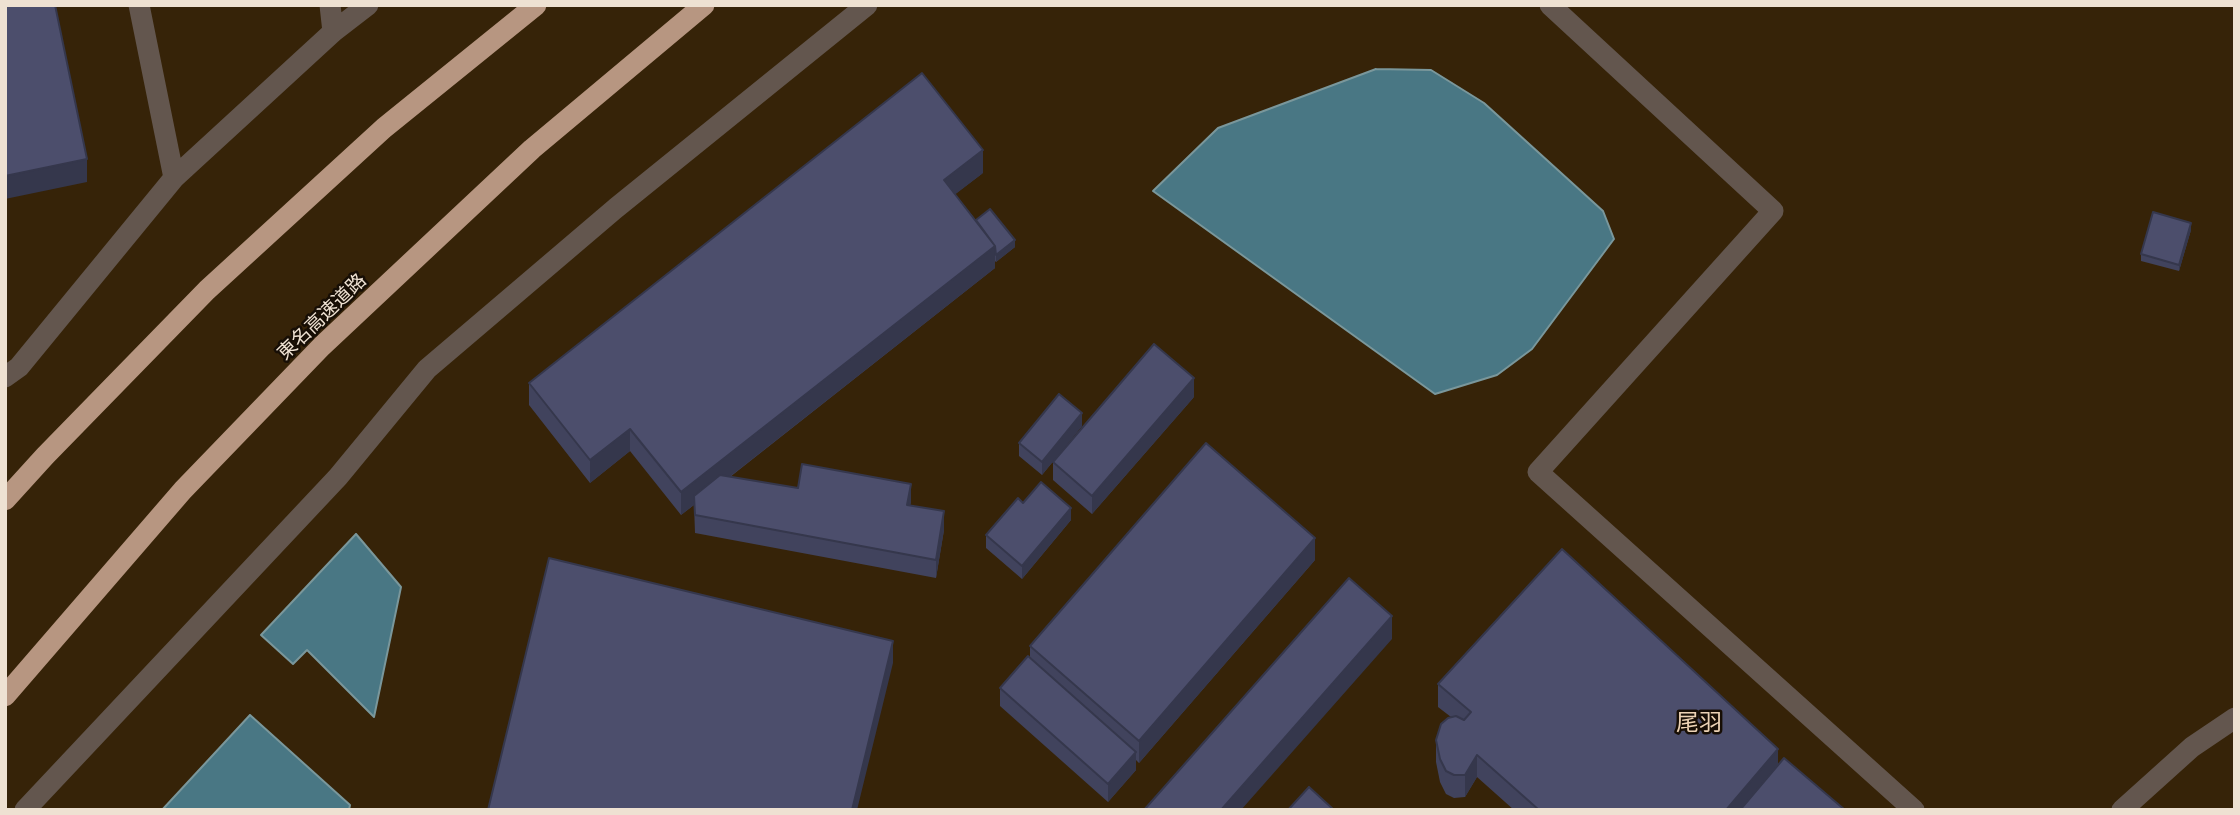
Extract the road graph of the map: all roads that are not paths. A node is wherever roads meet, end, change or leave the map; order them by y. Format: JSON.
{"nodes":[{"id":1,"x":139,"y":5,"type":"edge"},
{"id":2,"x":330,"y":5,"type":"edge"},
{"id":3,"x":369,"y":5,"type":"edge"},
{"id":4,"x":536,"y":5,"type":"edge"},
{"id":5,"x":704,"y":5,"type":"edge"},
{"id":6,"x":867,"y":5,"type":"edge"},
{"id":7,"x":1550,"y":5,"type":"edge"},
{"id":8,"x":333,"y":32,"type":"junction"},
{"id":9,"x":174,"y":178,"type":"junction"},
{"id":10,"x":5,"y":377,"type":"edge"},
{"id":11,"x":5,"y":500,"type":"edge"},
{"id":12,"x":5,"y":696,"type":"edge"},
{"id":13,"x":2235,"y":718,"type":"edge"},
{"id":14,"x":25,"y":810,"type":"edge"},
{"id":15,"x":1914,"y":810,"type":"edge"},
{"id":16,"x":2122,"y":810,"type":"edge"}],
"edges":[{"from":1,"to":9,"type":"street"},
{"from":2,"to":8,"type":"street"},
{"from":3,"to":8,"type":"street"},
{"from":4,"to":11,"type":"highway"},
{"from":5,"to":12,"type":"highway","name":"東名高速道路"},
{"from":6,"to":14,"type":"street"},
{"from":7,"to":15,"type":"street"},
{"from":8,"to":9,"type":"street"},
{"from":9,"to":10,"type":"street"},
{"from":13,"to":16,"type":"street"}]}
